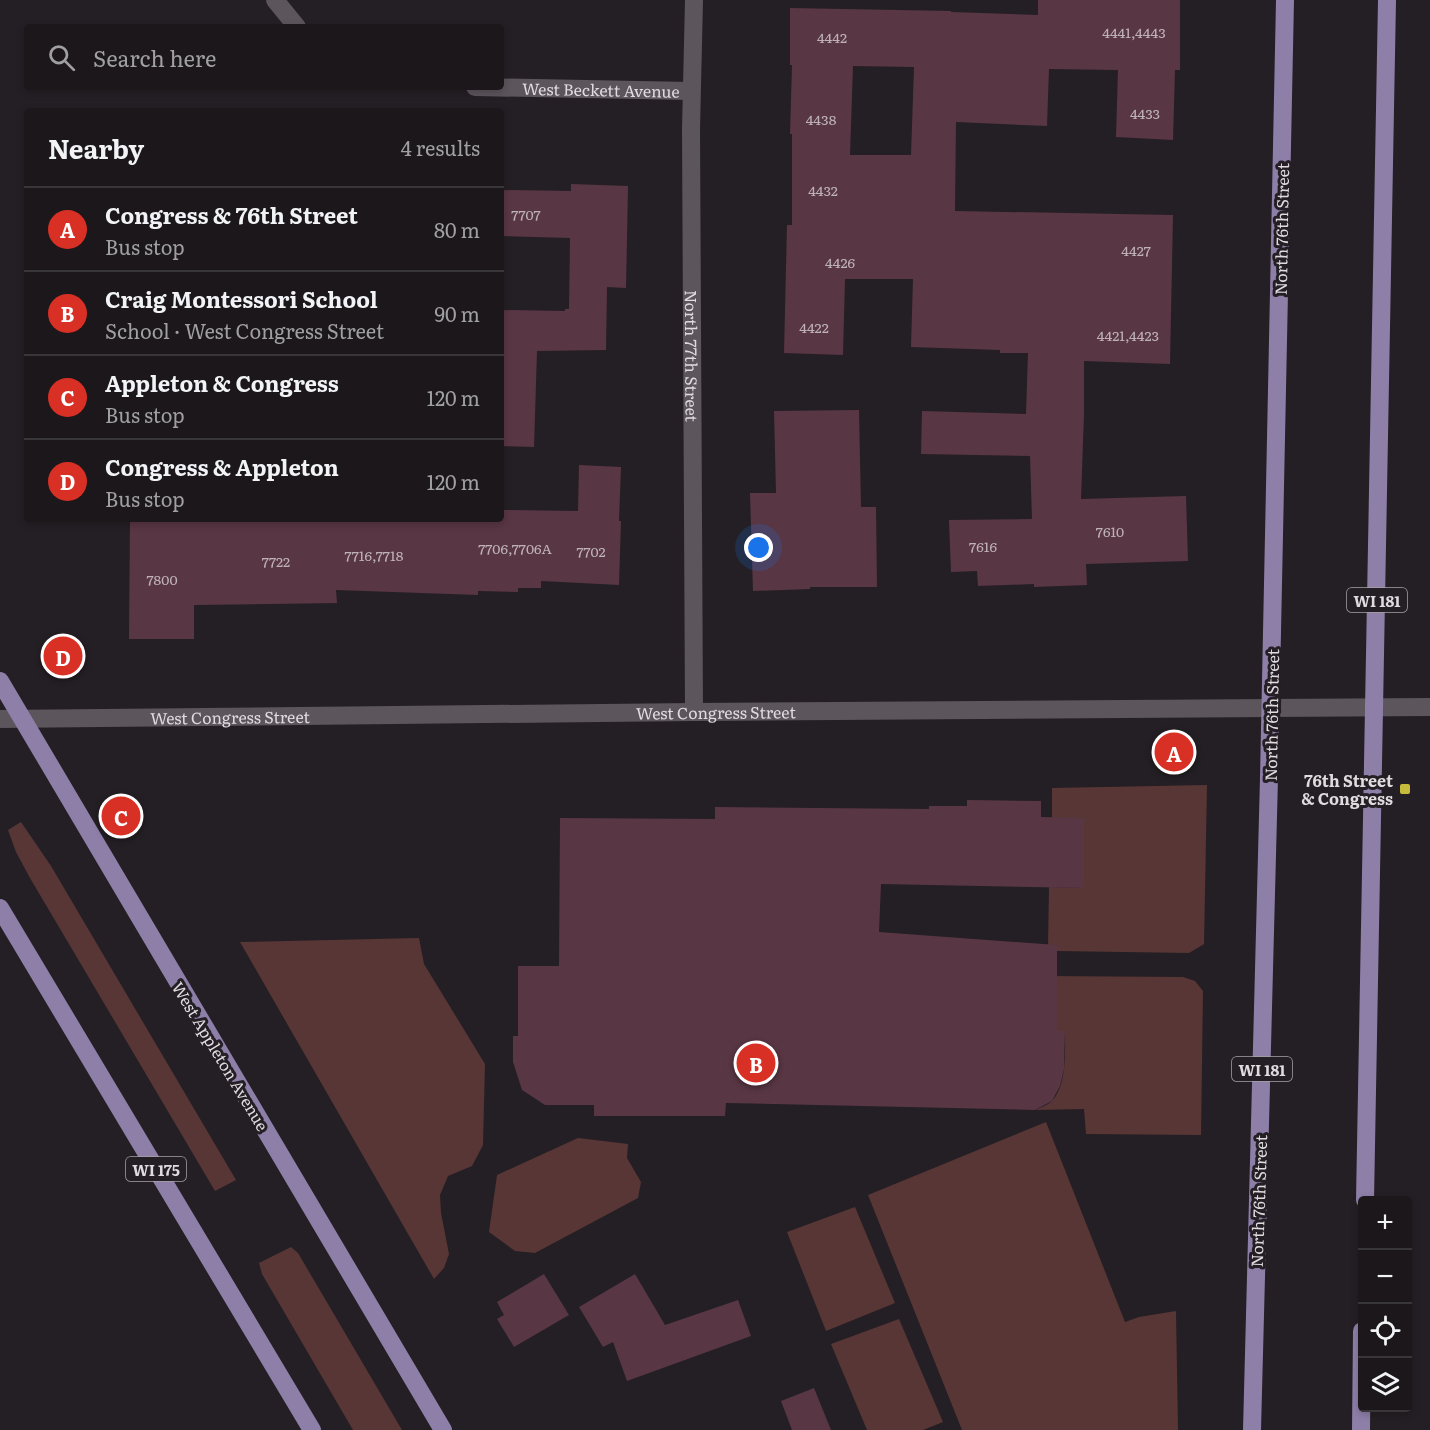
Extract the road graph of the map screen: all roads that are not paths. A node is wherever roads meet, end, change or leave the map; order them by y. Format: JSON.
{"nodes":[{"id":1,"x":275,"y":0,"type":"edge"},
{"id":2,"x":693,"y":0,"type":"edge"},
{"id":3,"x":1285,"y":0,"type":"edge"},
{"id":4,"x":1387,"y":0,"type":"edge"},
{"id":5,"x":295,"y":24,"type":"edge"},
{"id":6,"x":504,"y":88,"type":"edge"},
{"id":7,"x":691,"y":91,"type":"junction"},
{"id":8,"x":0,"y":681,"type":"edge"},
{"id":9,"x":1430,"y":707,"type":"edge"},
{"id":10,"x":1271,"y":708,"type":"junction"},
{"id":11,"x":1375,"y":708,"type":"junction"},
{"id":12,"x":693,"y":712,"type":"junction"},
{"id":13,"x":0,"y":719,"type":"edge"},
{"id":14,"x":21,"y":719,"type":"junction"},
{"id":15,"x":0,"y":908,"type":"edge"},
{"id":16,"x":1365,"y":1196,"type":"edge"},
{"id":17,"x":1361,"y":1358,"type":"edge"},
{"id":18,"x":312,"y":1430,"type":"edge"},
{"id":19,"x":443,"y":1430,"type":"edge"},
{"id":20,"x":1252,"y":1430,"type":"edge"},
{"id":21,"x":1360,"y":1430,"type":"edge"}],
"edges":[{"from":1,"to":5,"type":"street"},
{"from":2,"to":7,"type":"street","name":"North 77th Street"},
{"from":3,"to":10,"type":"main road","name":"North 76th Street","number":"WI 181"},
{"from":4,"to":11,"type":"main road","number":"WI 181"},
{"from":6,"to":7,"type":"street","name":"West Beckett Avenue"},
{"from":7,"to":12,"type":"street","name":"North 77th Street"},
{"from":8,"to":14,"type":"main road","name":"West Appleton Avenue"},
{"from":9,"to":11,"type":"street","name":"West Congress Street"},
{"from":10,"to":11,"type":"street","name":"West Congress Street"},
{"from":10,"to":12,"type":"street","name":"West Congress Street"},
{"from":10,"to":20,"type":"main road","name":"North 76th Street","number":"WI 181"},
{"from":11,"to":16,"type":"main road","number":"WI 181"},
{"from":12,"to":14,"type":"street","name":"West Congress Street"},
{"from":13,"to":14,"type":"street","name":"West Congress Street"},
{"from":14,"to":19,"type":"main road","name":"West Appleton Avenue"},
{"from":15,"to":18,"type":"main road","number":"WI 175"},
{"from":17,"to":21,"type":"main road"}]}
